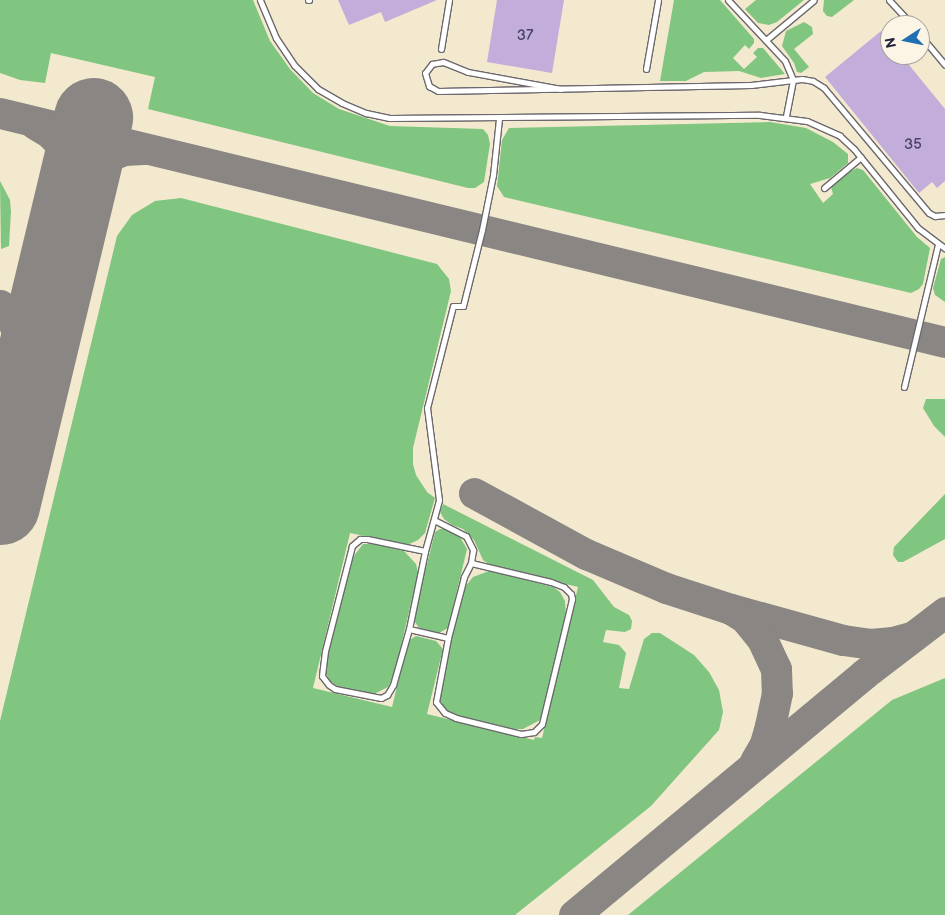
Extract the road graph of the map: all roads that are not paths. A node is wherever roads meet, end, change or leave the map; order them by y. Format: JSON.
{"nodes":[{"id":1,"x":260,"y":0,"type":"edge"},
{"id":2,"x":449,"y":0,"type":"edge"},
{"id":3,"x":658,"y":0,"type":"edge"},
{"id":4,"x":814,"y":0,"type":"edge"},
{"id":5,"x":889,"y":0,"type":"edge"},
{"id":6,"x":731,"y":2,"type":"edge"},
{"id":7,"x":903,"y":15,"type":"edge"},
{"id":8,"x":766,"y":40,"type":"junction"},
{"id":9,"x":930,"y":47,"type":"edge"},
{"id":10,"x":441,"y":49,"type":"dead end"},
{"id":11,"x":945,"y":65,"type":"edge"},
{"id":12,"x":646,"y":69,"type":"dead end"},
{"id":13,"x":793,"y":80,"type":"junction"},
{"id":14,"x":561,"y":89,"type":"junction"},
{"id":15,"x":786,"y":116,"type":"junction"},
{"id":16,"x":499,"y":119,"type":"junction"},
{"id":17,"x":861,"y":157,"type":"junction"},
{"id":18,"x":824,"y":188,"type":"dead end"},
{"id":19,"x":945,"y":215,"type":"edge"},
{"id":20,"x":938,"y":244,"type":"junction"},
{"id":21,"x":945,"y":248,"type":"edge"},
{"id":22,"x":904,"y":387,"type":"dead end"},
{"id":23,"x":434,"y":520,"type":"junction"},
{"id":24,"x":425,"y":551,"type":"junction"},
{"id":25,"x":471,"y":563,"type":"junction"},
{"id":26,"x":409,"y":629,"type":"junction"},
{"id":27,"x":448,"y":638,"type":"junction"}],
"edges":[{"from":1,"to":16,"type":"lane"},
{"from":2,"to":10,"type":"lane"},
{"from":3,"to":12,"type":"lane"},
{"from":4,"to":8,"type":"lane"},
{"from":5,"to":7,"type":"lane"},
{"from":6,"to":8,"type":"lane"},
{"from":8,"to":13,"type":"lane"},
{"from":9,"to":11,"type":"lane"},
{"from":13,"to":14,"type":"lane"},
{"from":13,"to":15,"type":"lane"},
{"from":13,"to":19,"type":"lane"},
{"from":14,"to":14,"type":"lane"},
{"from":15,"to":16,"type":"lane"},
{"from":15,"to":17,"type":"lane"},
{"from":16,"to":23,"type":"lane"},
{"from":17,"to":18,"type":"lane"},
{"from":17,"to":20,"type":"lane"},
{"from":20,"to":21,"type":"lane"},
{"from":20,"to":22,"type":"lane"},
{"from":23,"to":24,"type":"lane"},
{"from":23,"to":25,"type":"lane"},
{"from":24,"to":26,"type":"lane"},
{"from":24,"to":26,"type":"lane"},
{"from":25,"to":27,"type":"lane"},
{"from":25,"to":27,"type":"lane"},
{"from":26,"to":27,"type":"lane"}]}
